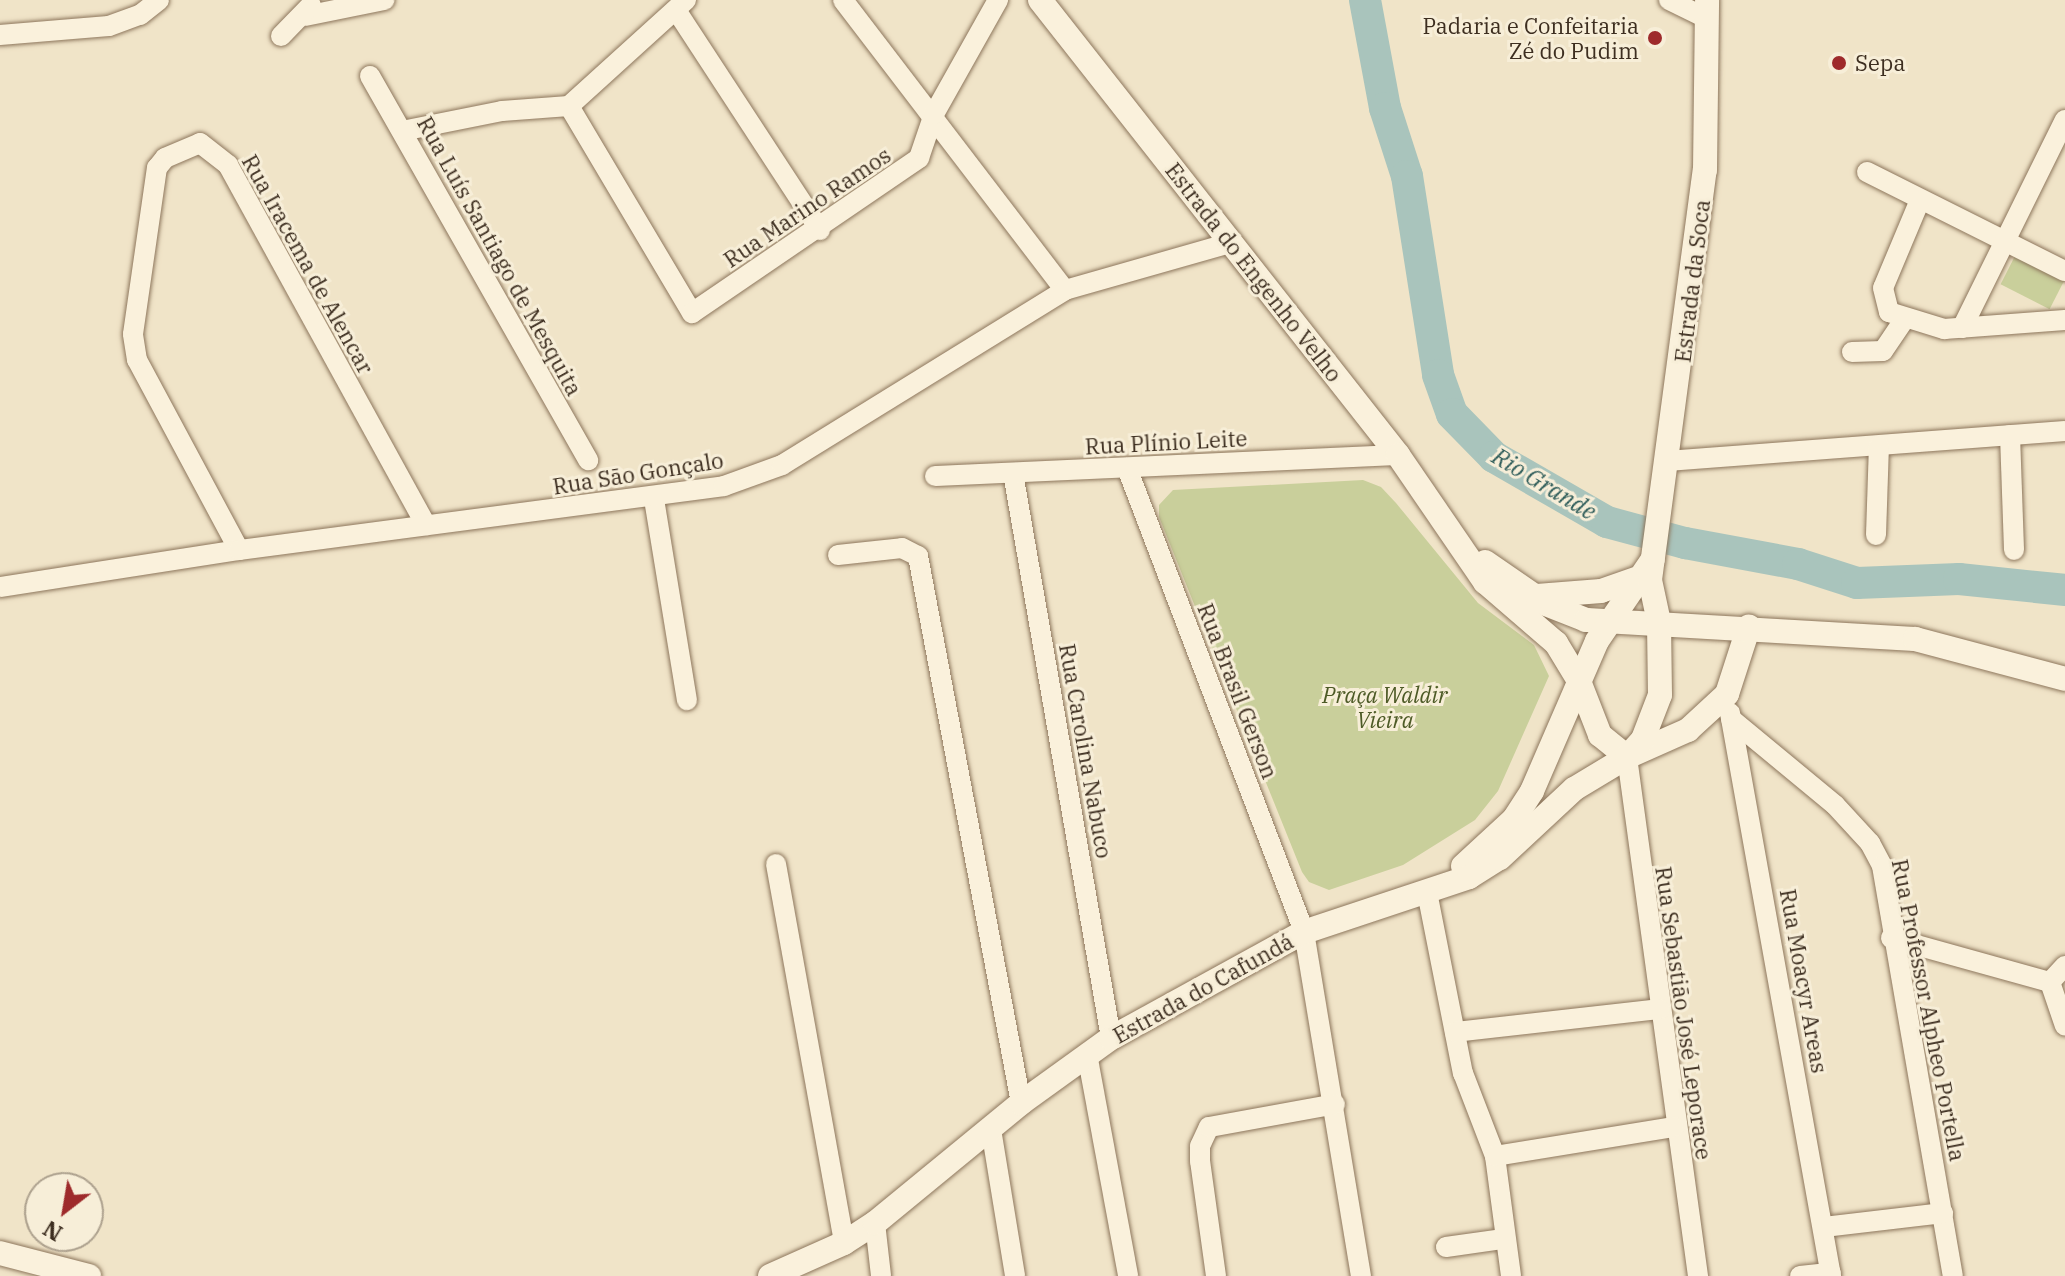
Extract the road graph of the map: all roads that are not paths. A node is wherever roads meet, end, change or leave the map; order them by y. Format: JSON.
{"nodes":[{"id":1,"x":159,"y":0,"type":"edge"},
{"id":2,"x":384,"y":0,"type":"edge"},
{"id":3,"x":843,"y":0,"type":"edge"},
{"id":4,"x":998,"y":0,"type":"edge"},
{"id":5,"x":1040,"y":0,"type":"edge"},
{"id":6,"x":1669,"y":0,"type":"edge"},
{"id":7,"x":681,"y":5,"type":"edge"},
{"id":8,"x":310,"y":8,"type":"edge"},
{"id":9,"x":1708,"y":10,"type":"edge"},
{"id":10,"x":0,"y":35,"type":"edge"},
{"id":11,"x":281,"y":36,"type":"dead end"},
{"id":12,"x":370,"y":76,"type":"dead end"},
{"id":13,"x":569,"y":106,"type":"junction"},
{"id":14,"x":934,"y":114,"type":"junction"},
{"id":15,"x":2065,"y":120,"type":"edge"},
{"id":16,"x":402,"y":131,"type":"junction"},
{"id":17,"x":1867,"y":172,"type":"dead end"},
{"id":18,"x":1920,"y":200,"type":"junction"},
{"id":19,"x":820,"y":230,"type":"junction"},
{"id":20,"x":2003,"y":241,"type":"junction"},
{"id":21,"x":1230,"y":243,"type":"junction"},
{"id":22,"x":2065,"y":271,"type":"edge"},
{"id":23,"x":1065,"y":290,"type":"junction"},
{"id":24,"x":1904,"y":320,"type":"junction"},
{"id":25,"x":2065,"y":320,"type":"edge"},
{"id":26,"x":1962,"y":328,"type":"junction"},
{"id":27,"x":1852,"y":352,"type":"dead end"},
{"id":28,"x":2065,"y":431,"type":"edge"},
{"id":29,"x":2010,"y":435,"type":"junction"},
{"id":30,"x":1879,"y":446,"type":"junction"},
{"id":31,"x":1398,"y":455,"type":"junction"},
{"id":32,"x":588,"y":460,"type":"dead end"},
{"id":33,"x":1667,"y":461,"type":"junction"},
{"id":34,"x":1127,"y":468,"type":"junction"},
{"id":35,"x":1013,"y":473,"type":"junction"},
{"id":36,"x":935,"y":476,"type":"dead end"},
{"id":37,"x":654,"y":499,"type":"junction"},
{"id":38,"x":426,"y":525,"type":"junction"},
{"id":39,"x":1876,"y":535,"type":"dead end"},
{"id":40,"x":1463,"y":546,"type":"junction"},
{"id":41,"x":239,"y":550,"type":"junction"},
{"id":42,"x":2014,"y":550,"type":"dead end"},
{"id":43,"x":1655,"y":552,"type":"junction"},
{"id":44,"x":838,"y":555,"type":"dead end"},
{"id":45,"x":1636,"y":579,"type":"junction"},
{"id":46,"x":0,"y":587,"type":"edge"},
{"id":47,"x":1533,"y":596,"type":"junction"},
{"id":48,"x":1659,"y":622,"type":"junction"},
{"id":49,"x":1610,"y":624,"type":"junction"},
{"id":50,"x":1749,"y":626,"type":"junction"},
{"id":51,"x":2065,"y":679,"type":"edge"},
{"id":52,"x":1579,"y":681,"type":"junction"},
{"id":53,"x":1727,"y":694,"type":"junction"},
{"id":54,"x":687,"y":700,"type":"dead end"},
{"id":55,"x":1731,"y":719,"type":"junction"},
{"id":56,"x":1627,"y":757,"type":"junction"},
{"id":57,"x":776,"y":864,"type":"dead end"},
{"id":58,"x":1432,"y":890,"type":"junction"},
{"id":59,"x":1304,"y":932,"type":"junction"},
{"id":60,"x":1891,"y":938,"type":"junction"},
{"id":61,"x":2065,"y":966,"type":"edge"},
{"id":62,"x":2050,"y":982,"type":"junction"},
{"id":63,"x":1660,"y":1009,"type":"junction"},
{"id":64,"x":2065,"y":1026,"type":"edge"},
{"id":65,"x":1455,"y":1032,"type":"junction"},
{"id":66,"x":1111,"y":1038,"type":"junction"},
{"id":67,"x":1087,"y":1054,"type":"junction"},
{"id":68,"x":1021,"y":1103,"type":"junction"},
{"id":69,"x":1335,"y":1104,"type":"junction"},
{"id":70,"x":1674,"y":1127,"type":"junction"},
{"id":71,"x":991,"y":1129,"type":"junction"},
{"id":72,"x":1495,"y":1156,"type":"junction"},
{"id":73,"x":1943,"y":1213,"type":"junction"},
{"id":74,"x":875,"y":1223,"type":"junction"},
{"id":75,"x":1824,"y":1227,"type":"junction"},
{"id":76,"x":1503,"y":1239,"type":"junction"},
{"id":77,"x":844,"y":1243,"type":"junction"},
{"id":78,"x":1446,"y":1247,"type":"dead end"},
{"id":79,"x":0,"y":1253,"type":"edge"},
{"id":80,"x":1831,"y":1274,"type":"edge"},
{"id":81,"x":89,"y":1276,"type":"edge"},
{"id":82,"x":770,"y":1276,"type":"edge"},
{"id":83,"x":881,"y":1276,"type":"edge"},
{"id":84,"x":1015,"y":1276,"type":"edge"},
{"id":85,"x":1128,"y":1276,"type":"edge"},
{"id":86,"x":1216,"y":1276,"type":"edge"},
{"id":87,"x":1361,"y":1276,"type":"edge"},
{"id":88,"x":1511,"y":1276,"type":"edge"},
{"id":89,"x":1698,"y":1276,"type":"edge"},
{"id":90,"x":1800,"y":1276,"type":"edge"},
{"id":91,"x":1953,"y":1276,"type":"edge"}],
"edges":[{"from":1,"to":10,"type":"street"},
{"from":2,"to":8,"type":"street"},
{"from":3,"to":14,"type":"street"},
{"from":4,"to":14,"type":"street","name":"Rua Marino Ramos"},
{"from":5,"to":21,"type":"street","name":"Estrada do Engenho Velho"},
{"from":6,"to":9,"type":"street"},
{"from":7,"to":13,"type":"street"},
{"from":7,"to":19,"type":"street"},
{"from":8,"to":11,"type":"street"},
{"from":9,"to":33,"type":"street","name":"Estrada da Soca"},
{"from":12,"to":16,"type":"street","name":"Rua Luís Santiago de Mesquita"},
{"from":13,"to":16,"type":"street"},
{"from":13,"to":19,"type":"street","name":"Rua Marino Ramos"},
{"from":14,"to":19,"type":"street","name":"Rua Marino Ramos"},
{"from":14,"to":23,"type":"street"},
{"from":15,"to":20,"type":"street"},
{"from":16,"to":32,"type":"street","name":"Rua Luís Santiago de Mesquita"},
{"from":17,"to":18,"type":"street"},
{"from":18,"to":20,"type":"street"},
{"from":18,"to":24,"type":"street"},
{"from":20,"to":22,"type":"street"},
{"from":20,"to":26,"type":"street"},
{"from":21,"to":23,"type":"street","name":"Rua São Gonçalo"},
{"from":21,"to":31,"type":"street","name":"Estrada do Engenho Velho"},
{"from":23,"to":37,"type":"street","name":"Rua São Gonçalo"},
{"from":24,"to":26,"type":"street"},
{"from":24,"to":27,"type":"street"},
{"from":25,"to":26,"type":"street"},
{"from":28,"to":29,"type":"street"},
{"from":29,"to":30,"type":"street"},
{"from":29,"to":42,"type":"street"},
{"from":30,"to":33,"type":"street"},
{"from":30,"to":39,"type":"street"},
{"from":31,"to":34,"type":"street","name":"Rua Plínio Leite"},
{"from":31,"to":40,"type":"street","name":"Estrada do Engenho Velho"},
{"from":33,"to":43,"type":"street","name":"Estrada da Soca"},
{"from":34,"to":35,"type":"street","name":"Rua Plínio Leite"},
{"from":34,"to":59,"type":"street","name":"Rua Brasil Gerson"},
{"from":35,"to":36,"type":"street","name":"Rua Plínio Leite"},
{"from":35,"to":66,"type":"street","name":"Rua Carolina Nabuco"},
{"from":37,"to":38,"type":"street","name":"Rua São Gonçalo"},
{"from":37,"to":54,"type":"street"},
{"from":38,"to":41,"type":"street","name":"Rua São Gonçalo"},
{"from":38,"to":41,"type":"street","name":"Rua Iracema de Alencar"},
{"from":40,"to":47,"type":"street","name":"Estrada do Engenho Velho"},
{"from":40,"to":52,"type":"street","name":"Estrada do Engenho Velho"},
{"from":41,"to":46,"type":"street","name":"Rua São Gonçalo"},
{"from":43,"to":45,"type":"street"},
{"from":43,"to":48,"type":"street","name":"Estrada da Soca"},
{"from":44,"to":68,"type":"street"},
{"from":45,"to":47,"type":"street"},
{"from":45,"to":49,"type":"street"},
{"from":47,"to":49,"type":"street","name":"Estrada do Engenho Velho"},
{"from":48,"to":49,"type":"street","name":"Estrada do Engenho Velho"},
{"from":48,"to":50,"type":"street","name":"Estrada do Engenho Velho"},
{"from":48,"to":56,"type":"street","name":"Estrada do Cafundá"},
{"from":49,"to":52,"type":"street","name":"Estrada do Cafundá"},
{"from":50,"to":51,"type":"street","name":"Estrada do Engenho Velho"},
{"from":50,"to":53,"type":"street"},
{"from":52,"to":56,"type":"street","name":"Estrada do Engenho Velho"},
{"from":52,"to":58,"type":"street","name":"Estrada do Cafundá"},
{"from":53,"to":55,"type":"street","name":"Rua Moacyr Areas"},
{"from":53,"to":56,"type":"street"},
{"from":55,"to":60,"type":"street","name":"Rua Professor Alpheo Portella"},
{"from":55,"to":75,"type":"street","name":"Rua Moacyr Areas"},
{"from":56,"to":58,"type":"street","name":"Estrada do Cafundá"},
{"from":56,"to":63,"type":"street","name":"Rua Sebastião José Leporace"},
{"from":57,"to":77,"type":"street"},
{"from":58,"to":59,"type":"street","name":"Estrada do Cafundá"},
{"from":58,"to":65,"type":"street"},
{"from":59,"to":66,"type":"street","name":"Estrada do Cafundá"},
{"from":59,"to":69,"type":"street","name":"Rua Brasil Gerson"},
{"from":60,"to":62,"type":"street"},
{"from":60,"to":73,"type":"street","name":"Rua Professor Alpheo Portella"},
{"from":61,"to":62,"type":"street"},
{"from":62,"to":64,"type":"street"},
{"from":63,"to":65,"type":"street"},
{"from":63,"to":70,"type":"street","name":"Rua Sebastião José Leporace"},
{"from":65,"to":72,"type":"street"},
{"from":66,"to":67,"type":"street","name":"Estrada do Cafundá"},
{"from":67,"to":68,"type":"street","name":"Estrada do Cafundá"},
{"from":67,"to":85,"type":"street"},
{"from":68,"to":71,"type":"street","name":"Estrada do Cafundá"},
{"from":69,"to":86,"type":"street"},
{"from":69,"to":87,"type":"street","name":"Rua Brasil Gerson"},
{"from":70,"to":72,"type":"street"},
{"from":70,"to":89,"type":"street","name":"Rua Sebastião José Leporace"},
{"from":71,"to":74,"type":"street","name":"Estrada do Cafundá"},
{"from":71,"to":84,"type":"street"},
{"from":72,"to":76,"type":"street"},
{"from":73,"to":75,"type":"street"},
{"from":73,"to":91,"type":"street","name":"Rua Professor Alpheo Portella"},
{"from":74,"to":77,"type":"street","name":"Estrada do Cafundá"},
{"from":74,"to":83,"type":"street"},
{"from":75,"to":80,"type":"street","name":"Rua Moacyr Areas"},
{"from":76,"to":78,"type":"street"},
{"from":76,"to":88,"type":"street"},
{"from":77,"to":82,"type":"street","name":"Estrada do Cafundá"},
{"from":79,"to":81,"type":"street"},
{"from":80,"to":90,"type":"street"}]}
